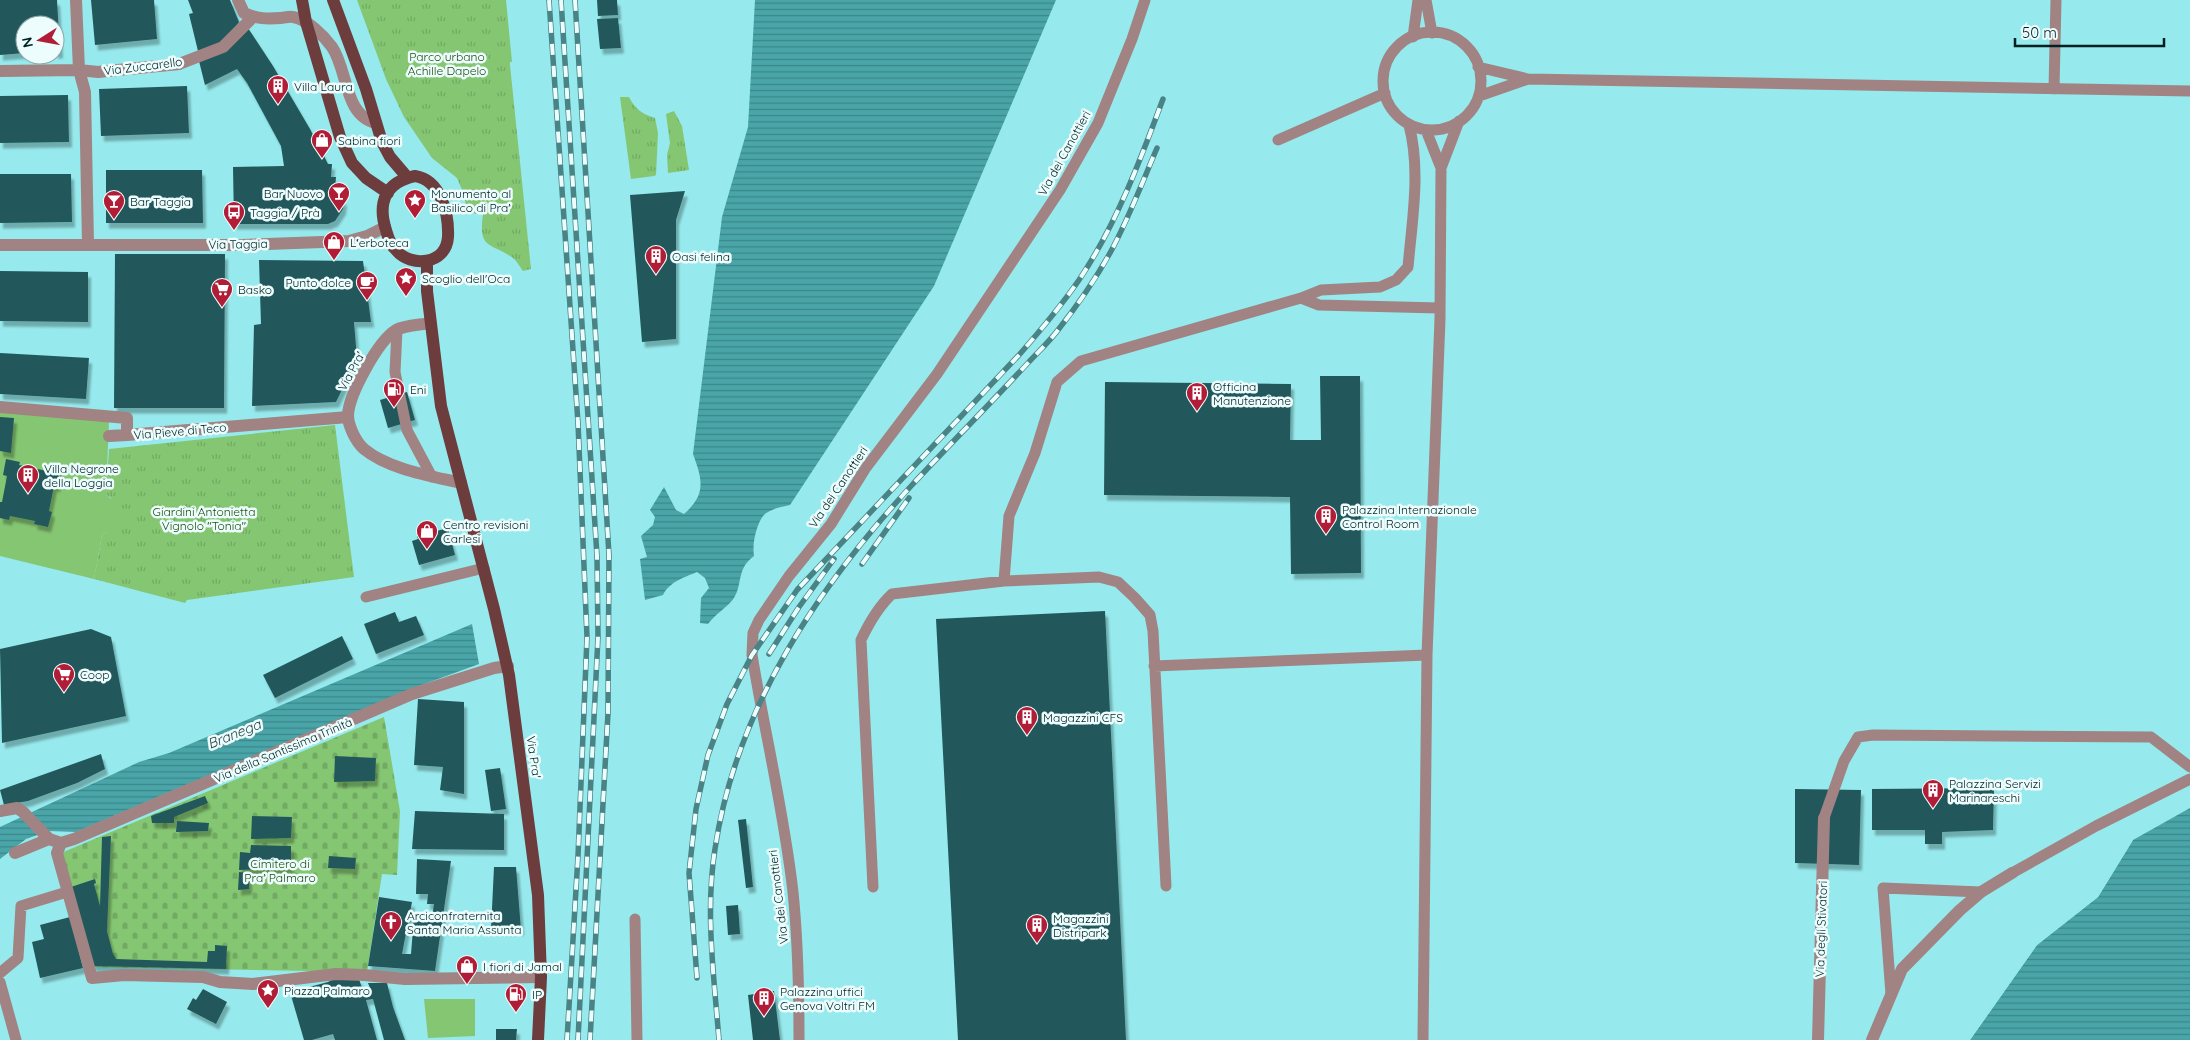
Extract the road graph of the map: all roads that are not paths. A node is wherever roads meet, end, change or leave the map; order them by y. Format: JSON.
{"nodes":[{"id":1,"x":76,"y":0,"type":"edge"},
{"id":2,"x":238,"y":0,"type":"edge"},
{"id":3,"x":302,"y":0,"type":"edge"},
{"id":4,"x":333,"y":0,"type":"edge"},
{"id":5,"x":1145,"y":0,"type":"edge"},
{"id":6,"x":1418,"y":0,"type":"edge"},
{"id":7,"x":1426,"y":0,"type":"edge"},
{"id":8,"x":2056,"y":0,"type":"edge"},
{"id":9,"x":253,"y":17,"type":"junction"},
{"id":10,"x":285,"y":18,"type":"junction"},
{"id":11,"x":304,"y":20,"type":"junction"},
{"id":12,"x":1432,"y":33,"type":"junction"},
{"id":13,"x":1413,"y":37,"type":"junction"},
{"id":14,"x":312,"y":39,"type":"junction"},
{"id":15,"x":1478,"y":67,"type":"junction"},
{"id":16,"x":79,"y":70,"type":"junction"},
{"id":17,"x":0,"y":71,"type":"edge"},
{"id":18,"x":1528,"y":79,"type":"junction"},
{"id":19,"x":2054,"y":89,"type":"junction"},
{"id":20,"x":2190,"y":91,"type":"edge"},
{"id":21,"x":1385,"y":93,"type":"junction"},
{"id":22,"x":1478,"y":96,"type":"junction"},
{"id":23,"x":1459,"y":121,"type":"junction"},
{"id":24,"x":376,"y":124,"type":"junction"},
{"id":25,"x":1409,"y":125,"type":"junction"},
{"id":26,"x":1426,"y":130,"type":"junction"},
{"id":27,"x":1278,"y":140,"type":"dead end"},
{"id":28,"x":1441,"y":168,"type":"junction"},
{"id":29,"x":407,"y":178,"type":"junction"},
{"id":30,"x":388,"y":193,"type":"junction"},
{"id":31,"x":385,"y":227,"type":"junction"},
{"id":32,"x":88,"y":244,"type":"junction"},
{"id":33,"x":0,"y":245,"type":"edge"},
{"id":34,"x":426,"y":261,"type":"junction"},
{"id":35,"x":1301,"y":298,"type":"junction"},
{"id":36,"x":1439,"y":308,"type":"junction"},
{"id":37,"x":430,"y":324,"type":"junction"},
{"id":38,"x":397,"y":330,"type":"junction"},
{"id":39,"x":0,"y":406,"type":"edge"},
{"id":40,"x":348,"y":417,"type":"junction"},
{"id":41,"x":127,"y":435,"type":"junction"},
{"id":42,"x":109,"y":436,"type":"dead end"},
{"id":43,"x":432,"y":476,"type":"junction"},
{"id":44,"x":461,"y":483,"type":"junction"},
{"id":45,"x":484,"y":568,"type":"junction"},
{"id":46,"x":1004,"y":581,"type":"junction"},
{"id":47,"x":366,"y":597,"type":"dead end"},
{"id":48,"x":1427,"y":655,"type":"junction"},
{"id":49,"x":507,"y":662,"type":"junction"},
{"id":50,"x":1154,"y":666,"type":"junction"},
{"id":51,"x":2190,"y":767,"type":"edge"},
{"id":52,"x":2190,"y":779,"type":"edge"},
{"id":53,"x":0,"y":810,"type":"edge"},
{"id":54,"x":1824,"y":818,"type":"joint"},
{"id":55,"x":52,"y":839,"type":"junction"},
{"id":56,"x":15,"y":853,"type":"dead end"},
{"id":57,"x":2012,"y":874,"type":"joint"},
{"id":58,"x":1166,"y":886,"type":"dead end"},
{"id":59,"x":873,"y":887,"type":"dead end"},
{"id":60,"x":67,"y":892,"type":"junction"},
{"id":61,"x":1980,"y":892,"type":"junction"},
{"id":62,"x":635,"y":919,"type":"dead end"},
{"id":63,"x":0,"y":973,"type":"edge"},
{"id":64,"x":541,"y":977,"type":"junction"},
{"id":65,"x":0,"y":982,"type":"edge"},
{"id":66,"x":1891,"y":994,"type":"junction"},
{"id":67,"x":16,"y":1040,"type":"edge"},
{"id":68,"x":538,"y":1040,"type":"edge"},
{"id":69,"x":637,"y":1040,"type":"edge"},
{"id":70,"x":799,"y":1040,"type":"edge"},
{"id":71,"x":1423,"y":1040,"type":"edge"},
{"id":72,"x":1818,"y":1040,"type":"edge"},
{"id":73,"x":1872,"y":1040,"type":"edge"}],
"edges":[{"from":1,"to":16,"type":"street"},
{"from":2,"to":9,"type":"street"},
{"from":3,"to":11,"type":"main road"},
{"from":4,"to":24,"type":"main road"},
{"from":5,"to":70,"type":"lane","name":"Via dei Canottieri"},
{"from":6,"to":13,"type":"lane"},
{"from":7,"to":12,"type":"lane"},
{"from":8,"to":19,"type":"lane"},
{"from":9,"to":10,"type":"street"},
{"from":9,"to":16,"type":"street","name":"Via Zuccarello"},
{"from":10,"to":11,"type":"street"},
{"from":10,"to":14,"type":"street"},
{"from":11,"to":14,"type":"main road"},
{"from":11,"to":24,"type":"street"},
{"from":12,"to":13,"type":"lane"},
{"from":12,"to":15,"type":"lane"},
{"from":13,"to":21,"type":"lane"},
{"from":14,"to":30,"type":"main road"},
{"from":15,"to":18,"type":"lane"},
{"from":15,"to":22,"type":"lane"},
{"from":16,"to":17,"type":"street","name":"Via Zuccarello"},
{"from":16,"to":32,"type":"street"},
{"from":18,"to":19,"type":"lane"},
{"from":18,"to":22,"type":"lane"},
{"from":19,"to":20,"type":"lane"},
{"from":21,"to":25,"type":"lane"},
{"from":21,"to":27,"type":"lane"},
{"from":22,"to":23,"type":"lane"},
{"from":23,"to":26,"type":"lane"},
{"from":23,"to":28,"type":"lane"},
{"from":24,"to":29,"type":"main road"},
{"from":25,"to":26,"type":"lane"},
{"from":25,"to":35,"type":"lane"},
{"from":26,"to":28,"type":"lane"},
{"from":28,"to":36,"type":"lane"},
{"from":29,"to":30,"type":"main road"},
{"from":29,"to":34,"type":"main road"},
{"from":30,"to":31,"type":"main road"},
{"from":31,"to":32,"type":"street","name":"Via Taggia"},
{"from":31,"to":34,"type":"main road"},
{"from":32,"to":33,"type":"street","name":"Via Taggia"},
{"from":34,"to":37,"type":"main road","name":"Via Pra'"},
{"from":35,"to":36,"type":"lane"},
{"from":35,"to":46,"type":"lane"},
{"from":36,"to":48,"type":"lane"},
{"from":37,"to":38,"type":"street"},
{"from":37,"to":44,"type":"main road","name":"Via Pra'"},
{"from":38,"to":40,"type":"street","name":"Via Pra'"},
{"from":38,"to":43,"type":"lane"},
{"from":39,"to":41,"type":"street","name":"Via Pieve di Teco"},
{"from":40,"to":41,"type":"street","name":"Via Pieve di Teco"},
{"from":40,"to":43,"type":"street"},
{"from":41,"to":42,"type":"street"},
{"from":43,"to":44,"type":"street"},
{"from":44,"to":45,"type":"main road","name":"Via Pra'"},
{"from":45,"to":47,"type":"lane"},
{"from":45,"to":49,"type":"main road","name":"Via Pra'"},
{"from":46,"to":50,"type":"lane"},
{"from":46,"to":59,"type":"lane"},
{"from":48,"to":50,"type":"lane"},
{"from":48,"to":71,"type":"lane"},
{"from":49,"to":55,"type":"street","name":"Via della Santissima Trinità"},
{"from":49,"to":64,"type":"main road","name":"Via Pra'"},
{"from":50,"to":58,"type":"lane"},
{"from":51,"to":54,"type":"lane"},
{"from":52,"to":57,"type":"lane"},
{"from":53,"to":55,"type":"street"},
{"from":54,"to":72,"type":"street","name":"Via degli Stivatori"},
{"from":55,"to":56,"type":"street","name":"Via della Santissima Trinità"},
{"from":55,"to":60,"type":"street"},
{"from":57,"to":61,"type":"street"},
{"from":60,"to":63,"type":"lane"},
{"from":60,"to":64,"type":"street"},
{"from":61,"to":66,"type":"street"},
{"from":61,"to":66,"type":"lane"},
{"from":62,"to":69,"type":"lane"},
{"from":64,"to":68,"type":"main road","name":"Via Pra'"},
{"from":65,"to":67,"type":"lane"},
{"from":66,"to":73,"type":"street"}]}
